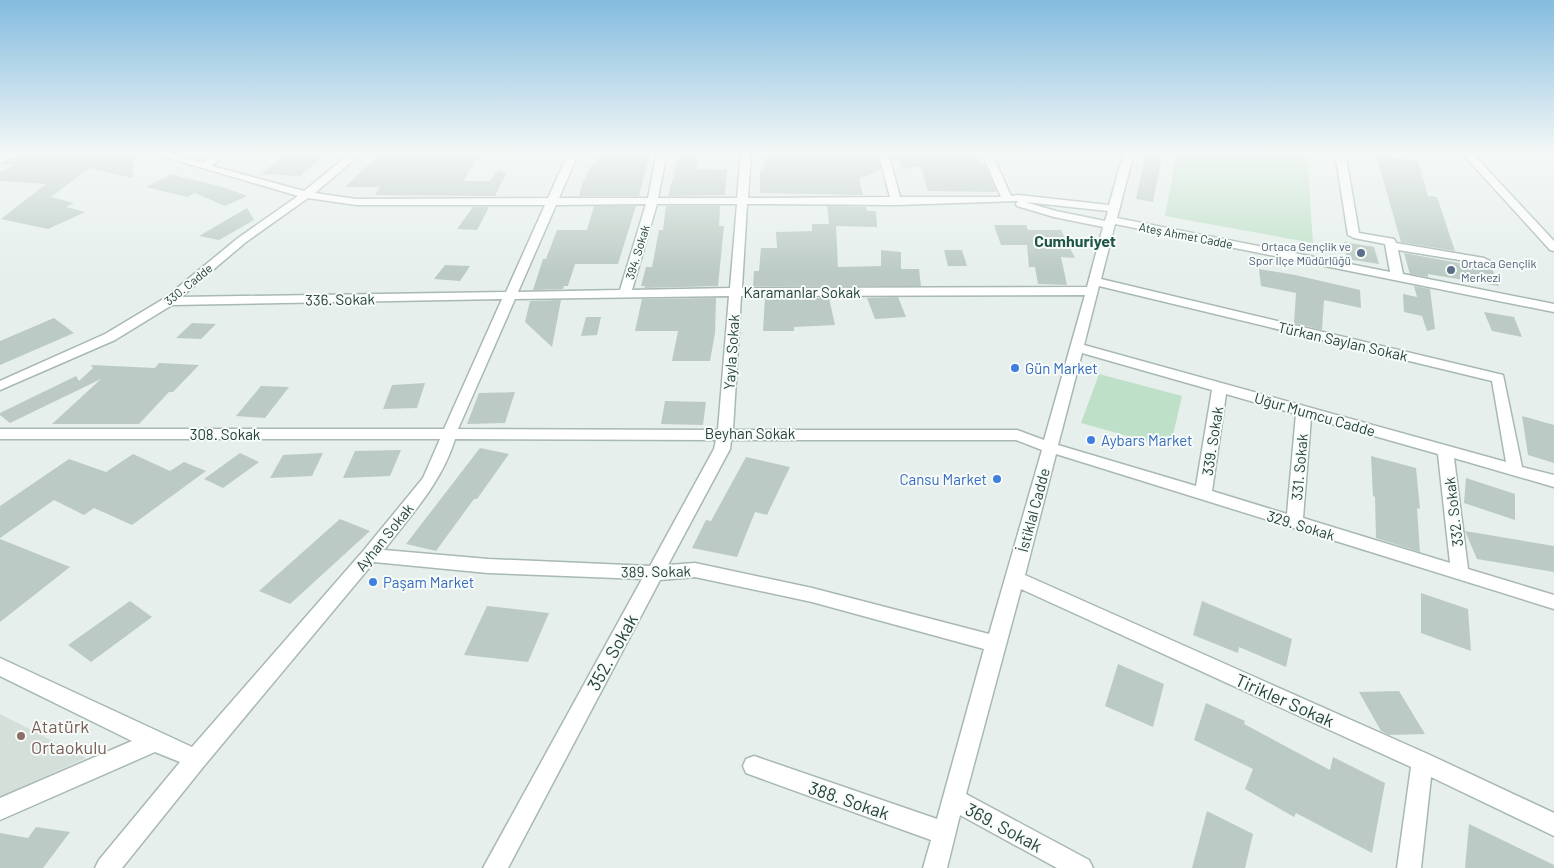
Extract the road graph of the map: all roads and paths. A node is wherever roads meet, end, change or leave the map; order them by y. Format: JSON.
{"nodes":[{"id":1,"x":297,"y":193,"type":"edge"},
{"id":2,"x":309,"y":193,"type":"edge"},
{"id":3,"x":557,"y":193,"type":"edge"},
{"id":4,"x":654,"y":193,"type":"edge"},
{"id":5,"x":744,"y":193,"type":"edge"},
{"id":6,"x":894,"y":193,"type":"edge"},
{"id":7,"x":1005,"y":193,"type":"edge"},
{"id":8,"x":1119,"y":193,"type":"edge"},
{"id":9,"x":1347,"y":193,"type":"edge"},
{"id":10,"x":1503,"y":193,"type":"edge"},
{"id":11,"x":306,"y":195,"type":"junction"},
{"id":12,"x":1008,"y":200,"type":"junction"},
{"id":13,"x":652,"y":202,"type":"junction"},
{"id":14,"x":744,"y":202,"type":"junction"},
{"id":15,"x":896,"y":202,"type":"junction"},
{"id":16,"x":552,"y":203,"type":"junction"},
{"id":17,"x":1112,"y":218,"type":"junction"},
{"id":18,"x":1391,"y":246,"type":"junction"},
{"id":19,"x":1554,"y":248,"type":"edge"},
{"id":20,"x":1484,"y":261,"type":"dead end"},
{"id":21,"x":1397,"y":276,"type":"junction"},
{"id":22,"x":1094,"y":286,"type":"junction"},
{"id":23,"x":735,"y":292,"type":"junction"},
{"id":24,"x":625,"y":294,"type":"junction"},
{"id":25,"x":512,"y":297,"type":"junction"},
{"id":26,"x":169,"y":301,"type":"junction"},
{"id":27,"x":1554,"y":308,"type":"edge"},
{"id":28,"x":1076,"y":347,"type":"junction"},
{"id":29,"x":0,"y":386,"type":"edge"},
{"id":30,"x":1220,"y":387,"type":"junction"},
{"id":31,"x":1304,"y":410,"type":"junction"},
{"id":32,"x":725,"y":433,"type":"junction"},
{"id":33,"x":0,"y":434,"type":"edge"},
{"id":34,"x":449,"y":434,"type":"junction"},
{"id":35,"x":1049,"y":447,"type":"junction"},
{"id":36,"x":1445,"y":451,"type":"junction"},
{"id":37,"x":1515,"y":470,"type":"junction"},
{"id":38,"x":1554,"y":482,"type":"edge"},
{"id":39,"x":1203,"y":495,"type":"junction"},
{"id":40,"x":1294,"y":523,"type":"junction"},
{"id":41,"x":370,"y":555,"type":"junction"},
{"id":42,"x":655,"y":574,"type":"junction"},
{"id":43,"x":1460,"y":574,"type":"junction"},
{"id":44,"x":1015,"y":578,"type":"junction"},
{"id":45,"x":1554,"y":602,"type":"edge"},
{"id":46,"x":995,"y":644,"type":"junction"},
{"id":47,"x":0,"y":667,"type":"edge"},
{"id":48,"x":155,"y":742,"type":"junction"},
{"id":49,"x":196,"y":759,"type":"junction"},
{"id":50,"x":1422,"y":762,"type":"junction"},
{"id":51,"x":754,"y":766,"type":"dead end"},
{"id":52,"x":954,"y":800,"type":"junction"},
{"id":53,"x":0,"y":810,"type":"edge"},
{"id":54,"x":1554,"y":825,"type":"edge"},
{"id":55,"x":944,"y":833,"type":"junction"},
{"id":56,"x":108,"y":868,"type":"edge"},
{"id":57,"x":495,"y":868,"type":"edge"},
{"id":58,"x":935,"y":868,"type":"edge"},
{"id":59,"x":1081,"y":868,"type":"edge"},
{"id":60,"x":1409,"y":868,"type":"edge"}],
"edges":[{"from":1,"to":11,"type":"street"},
{"from":2,"to":11,"type":"street","name":"330. Cadde"},
{"from":3,"to":16,"type":"street","name":"Ayhan Sokak"},
{"from":4,"to":13,"type":"street","name":"394. Sokak"},
{"from":5,"to":14,"type":"street","name":"Yayla Sokak"},
{"from":6,"to":15,"type":"street"},
{"from":7,"to":12,"type":"street"},
{"from":8,"to":17,"type":"street","name":"İstiklal Cadde"},
{"from":9,"to":18,"type":"street"},
{"from":10,"to":19,"type":"street"},
{"from":11,"to":16,"type":"street"},
{"from":11,"to":26,"type":"street","name":"330. Cadde"},
{"from":12,"to":15,"type":"street"},
{"from":12,"to":17,"type":"street"},
{"from":12,"to":17,"type":"street"},
{"from":13,"to":14,"type":"street"},
{"from":13,"to":16,"type":"street"},
{"from":13,"to":24,"type":"street","name":"394. Sokak"},
{"from":14,"to":15,"type":"street"},
{"from":14,"to":23,"type":"street","name":"Yayla Sokak"},
{"from":16,"to":25,"type":"street","name":"Ayhan Sokak"},
{"from":17,"to":21,"type":"street","name":"Ateş Ahmet Cadde"},
{"from":17,"to":22,"type":"street","name":"İstiklal Cadde"},
{"from":18,"to":20,"type":"street"},
{"from":18,"to":21,"type":"street"},
{"from":21,"to":27,"type":"street","name":"Ateş Ahmet Cadde"},
{"from":22,"to":23,"type":"street","name":"Karamanlar Sokak"},
{"from":22,"to":28,"type":"street","name":"İstiklal Cadde"},
{"from":22,"to":37,"type":"street","name":"Türkan Saylan Sokak"},
{"from":23,"to":24,"type":"street","name":"Karamanlar Sokak"},
{"from":23,"to":32,"type":"street","name":"Yayla Sokak"},
{"from":24,"to":25,"type":"street","name":"Karamanlar Sokak"},
{"from":25,"to":26,"type":"street","name":"336. Sokak"},
{"from":25,"to":34,"type":"street","name":"Ayhan Sokak"},
{"from":26,"to":29,"type":"street","name":"330. Cadde"},
{"from":28,"to":30,"type":"street","name":"Uğur Mumcu Cadde"},
{"from":28,"to":35,"type":"street","name":"İstiklal Cadde"},
{"from":30,"to":31,"type":"street","name":"Uğur Mumcu Cadde"},
{"from":30,"to":39,"type":"street","name":"339. Sokak"},
{"from":31,"to":36,"type":"street","name":"Uğur Mumcu Cadde"},
{"from":31,"to":40,"type":"street","name":"331. Sokak"},
{"from":32,"to":34,"type":"street","name":"Beyhan Sokak"},
{"from":32,"to":35,"type":"street","name":"Beyhan Sokak"},
{"from":32,"to":42,"type":"street","name":"352. Sokak"},
{"from":33,"to":34,"type":"street","name":"308. Sokak"},
{"from":34,"to":41,"type":"street","name":"Ayhan Sokak"},
{"from":35,"to":39,"type":"street","name":"329. Sokak"},
{"from":35,"to":44,"type":"street","name":"İstiklal Cadde"},
{"from":36,"to":37,"type":"street","name":"Uğur Mumcu Cadde"},
{"from":36,"to":43,"type":"street","name":"332. Sokak"},
{"from":37,"to":38,"type":"street","name":"Uğur Mumcu Cadde"},
{"from":39,"to":40,"type":"street","name":"329. Sokak"},
{"from":40,"to":43,"type":"street","name":"329. Sokak"},
{"from":41,"to":42,"type":"street","name":"389. Sokak"},
{"from":41,"to":49,"type":"street","name":"Ayhan Sokak"},
{"from":42,"to":46,"type":"street","name":"389. Sokak"},
{"from":42,"to":57,"type":"street","name":"352. Sokak"},
{"from":43,"to":45,"type":"street","name":"329. Sokak"},
{"from":44,"to":46,"type":"street","name":"İstiklal Cadde"},
{"from":44,"to":50,"type":"street","name":"Tirikler Sokak"},
{"from":46,"to":52,"type":"street","name":"İstiklal Cadde"},
{"from":47,"to":48,"type":"street"},
{"from":48,"to":49,"type":"street"},
{"from":48,"to":53,"type":"street"},
{"from":49,"to":56,"type":"street","name":"Ayhan Sokak"},
{"from":50,"to":54,"type":"street","name":"Tirikler Sokak"},
{"from":50,"to":60,"type":"street"},
{"from":51,"to":55,"type":"street","name":"388. Sokak"},
{"from":52,"to":55,"type":"street","name":"İstiklal Cadde"},
{"from":52,"to":59,"type":"street","name":"369. Sokak"},
{"from":55,"to":58,"type":"street","name":"İstiklal Cadde"}]}
